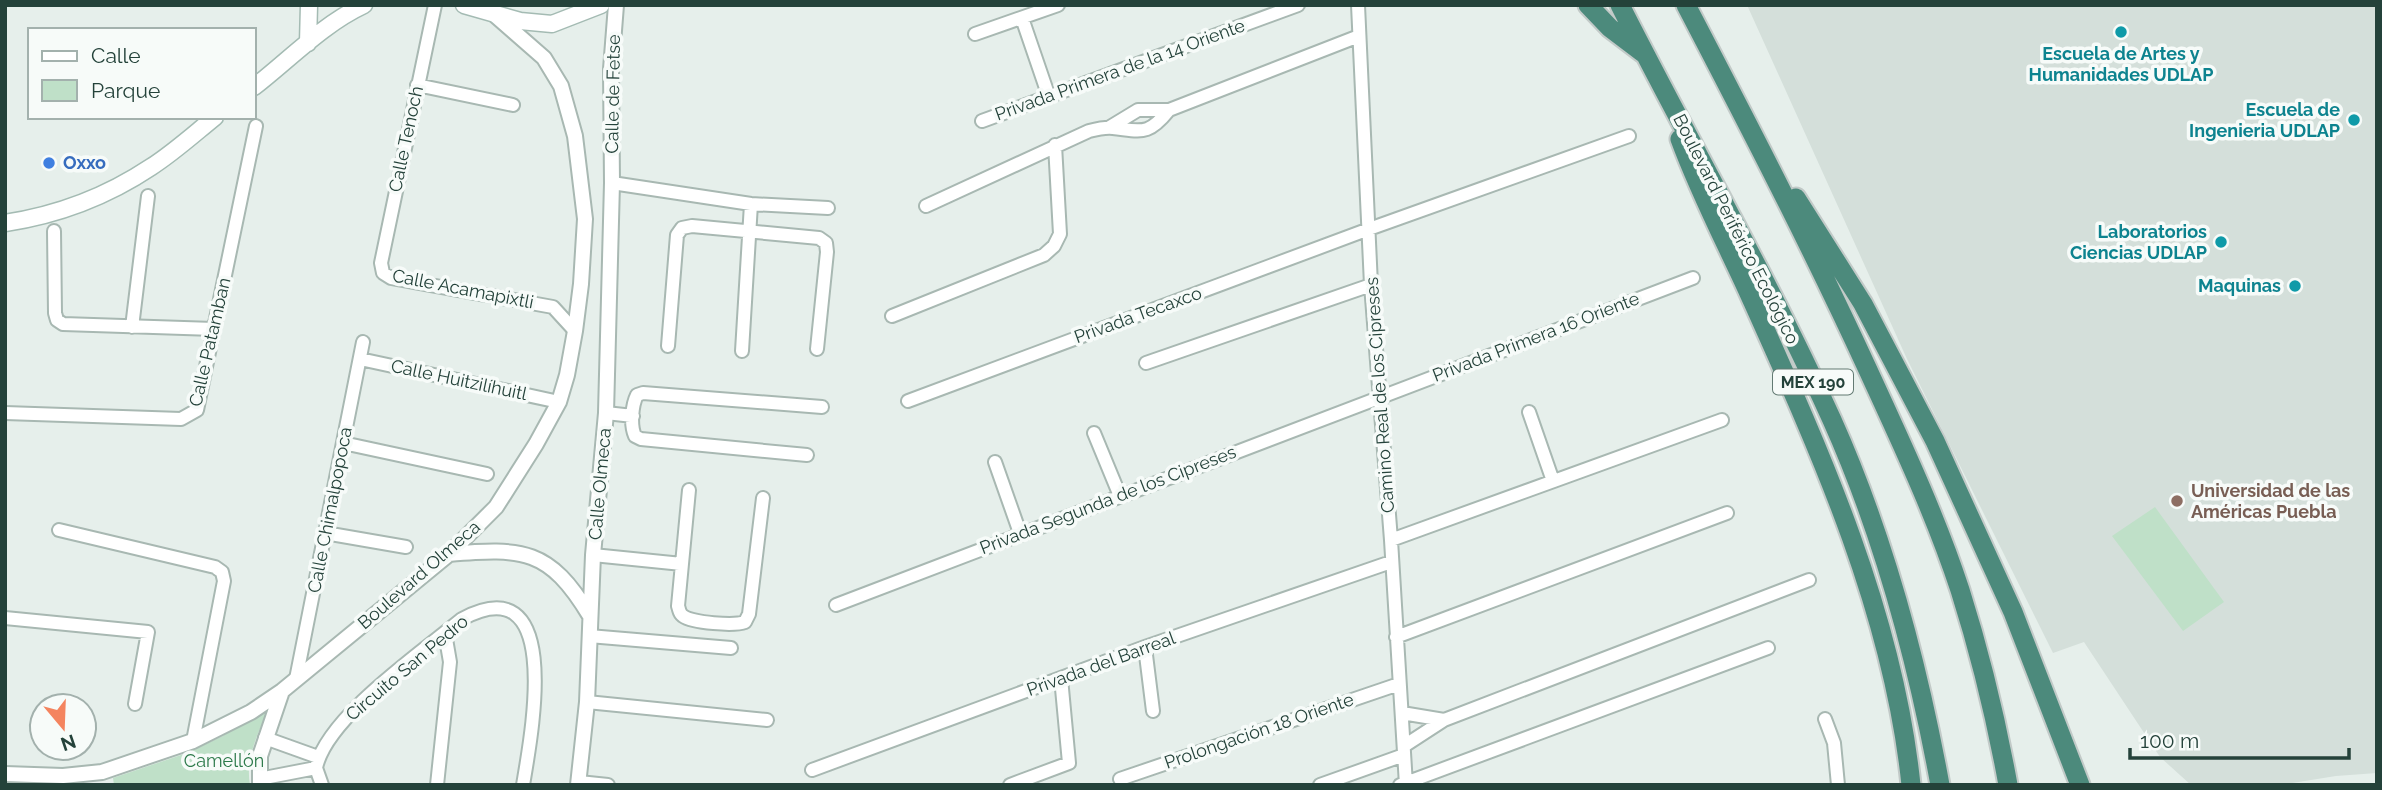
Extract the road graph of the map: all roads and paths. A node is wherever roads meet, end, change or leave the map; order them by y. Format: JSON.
{"nodes":[{"id":1,"x":309,"y":5,"type":"edge"},
{"id":2,"x":435,"y":5,"type":"edge"},
{"id":3,"x":464,"y":5,"type":"edge"},
{"id":4,"x":601,"y":5,"type":"edge"},
{"id":5,"x":617,"y":5,"type":"edge"},
{"id":6,"x":1058,"y":5,"type":"edge"},
{"id":7,"x":1298,"y":5,"type":"edge"},
{"id":8,"x":1358,"y":5,"type":"edge"},
{"id":9,"x":1588,"y":5,"type":"edge"},
{"id":10,"x":1620,"y":5,"type":"edge"},
{"id":11,"x":1686,"y":5,"type":"edge"},
{"id":12,"x":354,"y":7,"type":"edge"},
{"id":13,"x":496,"y":16,"type":"junction"},
{"id":14,"x":1022,"y":18,"type":"junction"},
{"id":15,"x":975,"y":34,"type":"dead end"},
{"id":16,"x":1359,"y":36,"type":"junction"},
{"id":17,"x":308,"y":43,"type":"junction"},
{"id":18,"x":1645,"y":54,"type":"junction"},
{"id":19,"x":1654,"y":73,"type":"junction"},
{"id":20,"x":256,"y":85,"type":"edge"},
{"id":21,"x":417,"y":85,"type":"junction"},
{"id":22,"x":1049,"y":97,"type":"junction"},
{"id":23,"x":513,"y":105,"type":"dead end"},
{"id":24,"x":1169,"y":110,"type":"junction"},
{"id":25,"x":212,"y":119,"type":"edge"},
{"id":26,"x":982,"y":121,"type":"dead end"},
{"id":27,"x":256,"y":126,"type":"dead end"},
{"id":28,"x":1110,"y":127,"type":"junction"},
{"id":29,"x":1629,"y":136,"type":"dead end"},
{"id":30,"x":1055,"y":145,"type":"junction"},
{"id":31,"x":1766,"y":156,"type":"junction"},
{"id":32,"x":612,"y":183,"type":"junction"},
{"id":33,"x":148,"y":196,"type":"dead end"},
{"id":34,"x":751,"y":204,"type":"junction"},
{"id":35,"x":926,"y":206,"type":"dead end"},
{"id":36,"x":828,"y":208,"type":"dead end"},
{"id":37,"x":5,"y":223,"type":"edge"},
{"id":38,"x":1368,"y":229,"type":"junction"},
{"id":39,"x":54,"y":231,"type":"dead end"},
{"id":40,"x":750,"y":232,"type":"junction"},
{"id":41,"x":383,"y":273,"type":"joint"},
{"id":42,"x":1693,"y":278,"type":"dead end"},
{"id":43,"x":1371,"y":285,"type":"junction"},
{"id":44,"x":892,"y":316,"type":"dead end"},
{"id":45,"x":132,"y":327,"type":"junction"},
{"id":46,"x":214,"y":329,"type":"junction"},
{"id":47,"x":575,"y":331,"type":"junction"},
{"id":48,"x":363,"y":342,"type":"dead end"},
{"id":49,"x":668,"y":346,"type":"dead end"},
{"id":50,"x":817,"y":349,"type":"dead end"},
{"id":51,"x":742,"y":351,"type":"dead end"},
{"id":52,"x":360,"y":359,"type":"junction"},
{"id":53,"x":1146,"y":363,"type":"dead end"},
{"id":54,"x":1380,"y":396,"type":"junction"},
{"id":55,"x":908,"y":401,"type":"dead end"},
{"id":56,"x":559,"y":402,"type":"junction"},
{"id":57,"x":822,"y":407,"type":"dead end"},
{"id":58,"x":1529,"y":412,"type":"dead end"},
{"id":59,"x":5,"y":413,"type":"edge"},
{"id":60,"x":606,"y":413,"type":"junction"},
{"id":61,"x":633,"y":416,"type":"junction"},
{"id":62,"x":1722,"y":421,"type":"dead end"},
{"id":63,"x":1094,"y":433,"type":"dead end"},
{"id":64,"x":343,"y":443,"type":"junction"},
{"id":65,"x":807,"y":455,"type":"dead end"},
{"id":66,"x":995,"y":462,"type":"dead end"},
{"id":67,"x":486,"y":474,"type":"dead end"},
{"id":68,"x":1553,"y":481,"type":"junction"},
{"id":69,"x":689,"y":490,"type":"dead end"},
{"id":70,"x":1120,"y":496,"type":"junction"},
{"id":71,"x":763,"y":498,"type":"dead end"},
{"id":72,"x":1727,"y":513,"type":"dead end"},
{"id":73,"x":59,"y":530,"type":"dead end"},
{"id":74,"x":325,"y":533,"type":"junction"},
{"id":75,"x":1020,"y":533,"type":"junction"},
{"id":76,"x":1391,"y":540,"type":"junction"},
{"id":77,"x":406,"y":547,"type":"dead end"},
{"id":78,"x":449,"y":554,"type":"junction"},
{"id":79,"x":593,"y":555,"type":"junction"},
{"id":80,"x":1391,"y":562,"type":"junction"},
{"id":81,"x":682,"y":564,"type":"junction"},
{"id":82,"x":1809,"y":580,"type":"dead end"},
{"id":83,"x":836,"y":605,"type":"dead end"},
{"id":84,"x":590,"y":616,"type":"junction"},
{"id":85,"x":5,"y":618,"type":"edge"},
{"id":86,"x":445,"y":633,"type":"junction"},
{"id":87,"x":589,"y":636,"type":"junction"},
{"id":88,"x":1396,"y":637,"type":"junction"},
{"id":89,"x":1145,"y":647,"type":"junction"},
{"id":90,"x":731,"y":648,"type":"dead end"},
{"id":91,"x":1768,"y":648,"type":"dead end"},
{"id":92,"x":1061,"y":678,"type":"junction"},
{"id":93,"x":296,"y":679,"type":"junction"},
{"id":94,"x":1399,"y":684,"type":"junction"},
{"id":95,"x":282,"y":691,"type":"junction"},
{"id":96,"x":587,"y":702,"type":"junction"},
{"id":97,"x":135,"y":704,"type":"dead end"},
{"id":98,"x":1153,"y":711,"type":"dead end"},
{"id":99,"x":1402,"y":713,"type":"junction"},
{"id":100,"x":1825,"y":719,"type":"dead end"},
{"id":101,"x":766,"y":720,"type":"dead end"},
{"id":102,"x":1444,"y":720,"type":"junction"},
{"id":103,"x":265,"y":738,"type":"junction"},
{"id":104,"x":192,"y":741,"type":"junction"},
{"id":105,"x":1404,"y":750,"type":"junction"},
{"id":106,"x":317,"y":762,"type":"junction"},
{"id":107,"x":812,"y":770,"type":"dead end"},
{"id":108,"x":5,"y":774,"type":"edge"},
{"id":109,"x":105,"y":778,"type":"edge"},
{"id":110,"x":1120,"y":779,"type":"dead end"},
{"id":111,"x":35,"y":780,"type":"edge"},
{"id":112,"x":259,"y":782,"type":"edge"},
{"id":113,"x":578,"y":783,"type":"edge"},
{"id":114,"x":1404,"y":784,"type":"edge"},
{"id":115,"x":322,"y":785,"type":"edge"},
{"id":116,"x":437,"y":785,"type":"edge"},
{"id":117,"x":523,"y":785,"type":"edge"},
{"id":118,"x":608,"y":785,"type":"edge"},
{"id":119,"x":1010,"y":785,"type":"edge"},
{"id":120,"x":1320,"y":785,"type":"edge"},
{"id":121,"x":1838,"y":785,"type":"edge"},
{"id":122,"x":1911,"y":785,"type":"edge"},
{"id":123,"x":1940,"y":785,"type":"edge"},
{"id":124,"x":2008,"y":785,"type":"edge"},
{"id":125,"x":2080,"y":785,"type":"edge"}],
"edges":[{"from":1,"to":17,"type":"main road"},
{"from":2,"to":21,"type":"street","name":"Calle Tenoch"},
{"from":3,"to":13,"type":"main road"},
{"from":4,"to":13,"type":"main road"},
{"from":5,"to":32,"type":"street","name":"Calle de Fetse"},
{"from":6,"to":14,"type":"street"},
{"from":7,"to":22,"type":"street","name":"Privada Primera de la 14 Oriente"},
{"from":8,"to":16,"type":"street","name":"Camino Real de los Cipreses"},
{"from":9,"to":18,"type":"highway"},
{"from":10,"to":18,"type":"highway","name":"Boulevard Periférico Ecológico","number":"MEX 190"},
{"from":11,"to":31,"type":"highway","number":"MEX 190"},
{"from":12,"to":17,"type":"main road"},
{"from":13,"to":47,"type":"street","name":"Boulevard Olmeca"},
{"from":14,"to":15,"type":"street"},
{"from":14,"to":22,"type":"street"},
{"from":16,"to":24,"type":"street"},
{"from":16,"to":38,"type":"street","name":"Camino Real de los Cipreses"},
{"from":17,"to":20,"type":"main road"},
{"from":18,"to":19,"type":"highway","name":"Boulevard Periférico Ecológico","number":"MEX 190"},
{"from":19,"to":122,"type":"highway","name":"Boulevard Periférico Ecológico"},
{"from":19,"to":123,"type":"highway","name":"Boulevard Periférico Ecológico","number":"MEX 190"},
{"from":21,"to":23,"type":"street"},
{"from":21,"to":41,"type":"street","name":"Calle Tenoch"},
{"from":22,"to":26,"type":"street","name":"Privada Primera de la 14 Oriente"},
{"from":24,"to":28,"type":"street"},
{"from":24,"to":28,"type":"street"},
{"from":25,"to":37,"type":"main road"},
{"from":27,"to":46,"type":"street","name":"Calle Patamban"},
{"from":28,"to":30,"type":"street"},
{"from":29,"to":38,"type":"street","name":"Privada Tecaxco"},
{"from":30,"to":35,"type":"street"},
{"from":30,"to":44,"type":"street"},
{"from":31,"to":124,"type":"highway","number":"MEX 190"},
{"from":31,"to":125,"type":"highway"},
{"from":32,"to":34,"type":"street"},
{"from":32,"to":60,"type":"street","name":"Calle Olmeca"},
{"from":33,"to":45,"type":"street"},
{"from":34,"to":36,"type":"street"},
{"from":34,"to":40,"type":"street"},
{"from":38,"to":43,"type":"street","name":"Camino Real de los Cipreses"},
{"from":38,"to":55,"type":"street","name":"Privada Tecaxco"},
{"from":39,"to":45,"type":"street"},
{"from":40,"to":49,"type":"street"},
{"from":40,"to":50,"type":"street"},
{"from":40,"to":51,"type":"street"},
{"from":41,"to":47,"type":"street","name":"Calle Acamapixtli"},
{"from":42,"to":54,"type":"street","name":"Privada Primera 16 Oriente"},
{"from":43,"to":53,"type":"street"},
{"from":43,"to":54,"type":"street","name":"Camino Real de los Cipreses"},
{"from":45,"to":46,"type":"street"},
{"from":46,"to":59,"type":"street","name":"Calle Patamban"},
{"from":47,"to":56,"type":"street","name":"Boulevard Olmeca"},
{"from":48,"to":52,"type":"street","name":"Calle Chimalpopoca"},
{"from":52,"to":56,"type":"street","name":"Calle Huitzilíhuitl"},
{"from":52,"to":64,"type":"street","name":"Calle Chimalpopoca"},
{"from":54,"to":70,"type":"street","name":"Privada Segunda de los Cipreses"},
{"from":54,"to":76,"type":"street","name":"Camino Real de los Cipreses"},
{"from":56,"to":78,"type":"street","name":"Boulevard Olmeca"},
{"from":57,"to":61,"type":"street"},
{"from":58,"to":68,"type":"street"},
{"from":60,"to":61,"type":"street"},
{"from":60,"to":79,"type":"street","name":"Calle Olmeca"},
{"from":61,"to":65,"type":"street"},
{"from":62,"to":68,"type":"street"},
{"from":63,"to":70,"type":"street"},
{"from":64,"to":67,"type":"street"},
{"from":64,"to":74,"type":"street","name":"Calle Chimalpopoca"},
{"from":66,"to":75,"type":"street"},
{"from":68,"to":76,"type":"street"},
{"from":69,"to":81,"type":"street"},
{"from":70,"to":75,"type":"street","name":"Privada Segunda de los Cipreses"},
{"from":71,"to":81,"type":"street"},
{"from":72,"to":88,"type":"street"},
{"from":73,"to":104,"type":"street"},
{"from":74,"to":77,"type":"street"},
{"from":74,"to":93,"type":"street","name":"Calle Chimalpopoca"},
{"from":75,"to":83,"type":"street","name":"Privada Segunda de los Cipreses"},
{"from":76,"to":80,"type":"street","name":"Camino Real de los Cipreses"},
{"from":78,"to":84,"type":"street"},
{"from":78,"to":93,"type":"street","name":"Boulevard Olmeca"},
{"from":79,"to":81,"type":"street"},
{"from":79,"to":84,"type":"street","name":"Calle Olmeca"},
{"from":80,"to":88,"type":"street","name":"Camino Real de los Cipreses"},
{"from":80,"to":89,"type":"street","name":"Privada del Barreal"},
{"from":82,"to":102,"type":"street"},
{"from":84,"to":87,"type":"street","name":"Calle Olmeca"},
{"from":85,"to":97,"type":"street"},
{"from":86,"to":106,"type":"street","name":"Circuito San Pedro"},
{"from":86,"to":116,"type":"street"},
{"from":86,"to":117,"type":"street","name":"Circuito San Pedro"},
{"from":87,"to":90,"type":"street"},
{"from":87,"to":96,"type":"street","name":"Calle Olmeca"},
{"from":88,"to":94,"type":"street","name":"Camino Real de los Cipreses"},
{"from":89,"to":92,"type":"street","name":"Privada del Barreal"},
{"from":89,"to":98,"type":"street"},
{"from":91,"to":114,"type":"street"},
{"from":92,"to":107,"type":"street","name":"Privada del Barreal"},
{"from":92,"to":119,"type":"street"},
{"from":93,"to":95,"type":"street","name":"Boulevard Olmeca"},
{"from":94,"to":99,"type":"street","name":"Camino Real de los Cipreses"},
{"from":94,"to":110,"type":"street","name":"Prolongación 18 Oriente"},
{"from":95,"to":103,"type":"street"},
{"from":95,"to":104,"type":"street","name":"Boulevard Olmeca"},
{"from":96,"to":101,"type":"street"},
{"from":96,"to":113,"type":"street","name":"Calle Olmeca"},
{"from":99,"to":102,"type":"street"},
{"from":99,"to":105,"type":"street","name":"Camino Real de los Cipreses"},
{"from":100,"to":121,"type":"street"},
{"from":102,"to":105,"type":"street"},
{"from":103,"to":106,"type":"street"},
{"from":103,"to":112,"type":"street"},
{"from":104,"to":109,"type":"street","name":"Boulevard Olmeca"},
{"from":105,"to":114,"type":"street","name":"Camino Real de los Cipreses"},
{"from":105,"to":120,"type":"street"},
{"from":106,"to":112,"type":"street"},
{"from":106,"to":115,"type":"street"},
{"from":108,"to":111,"type":"street","name":"Boulevard Olmeca"},
{"from":109,"to":111,"type":"street","name":"Boulevard Olmeca"},
{"from":113,"to":118,"type":"street"}]}
